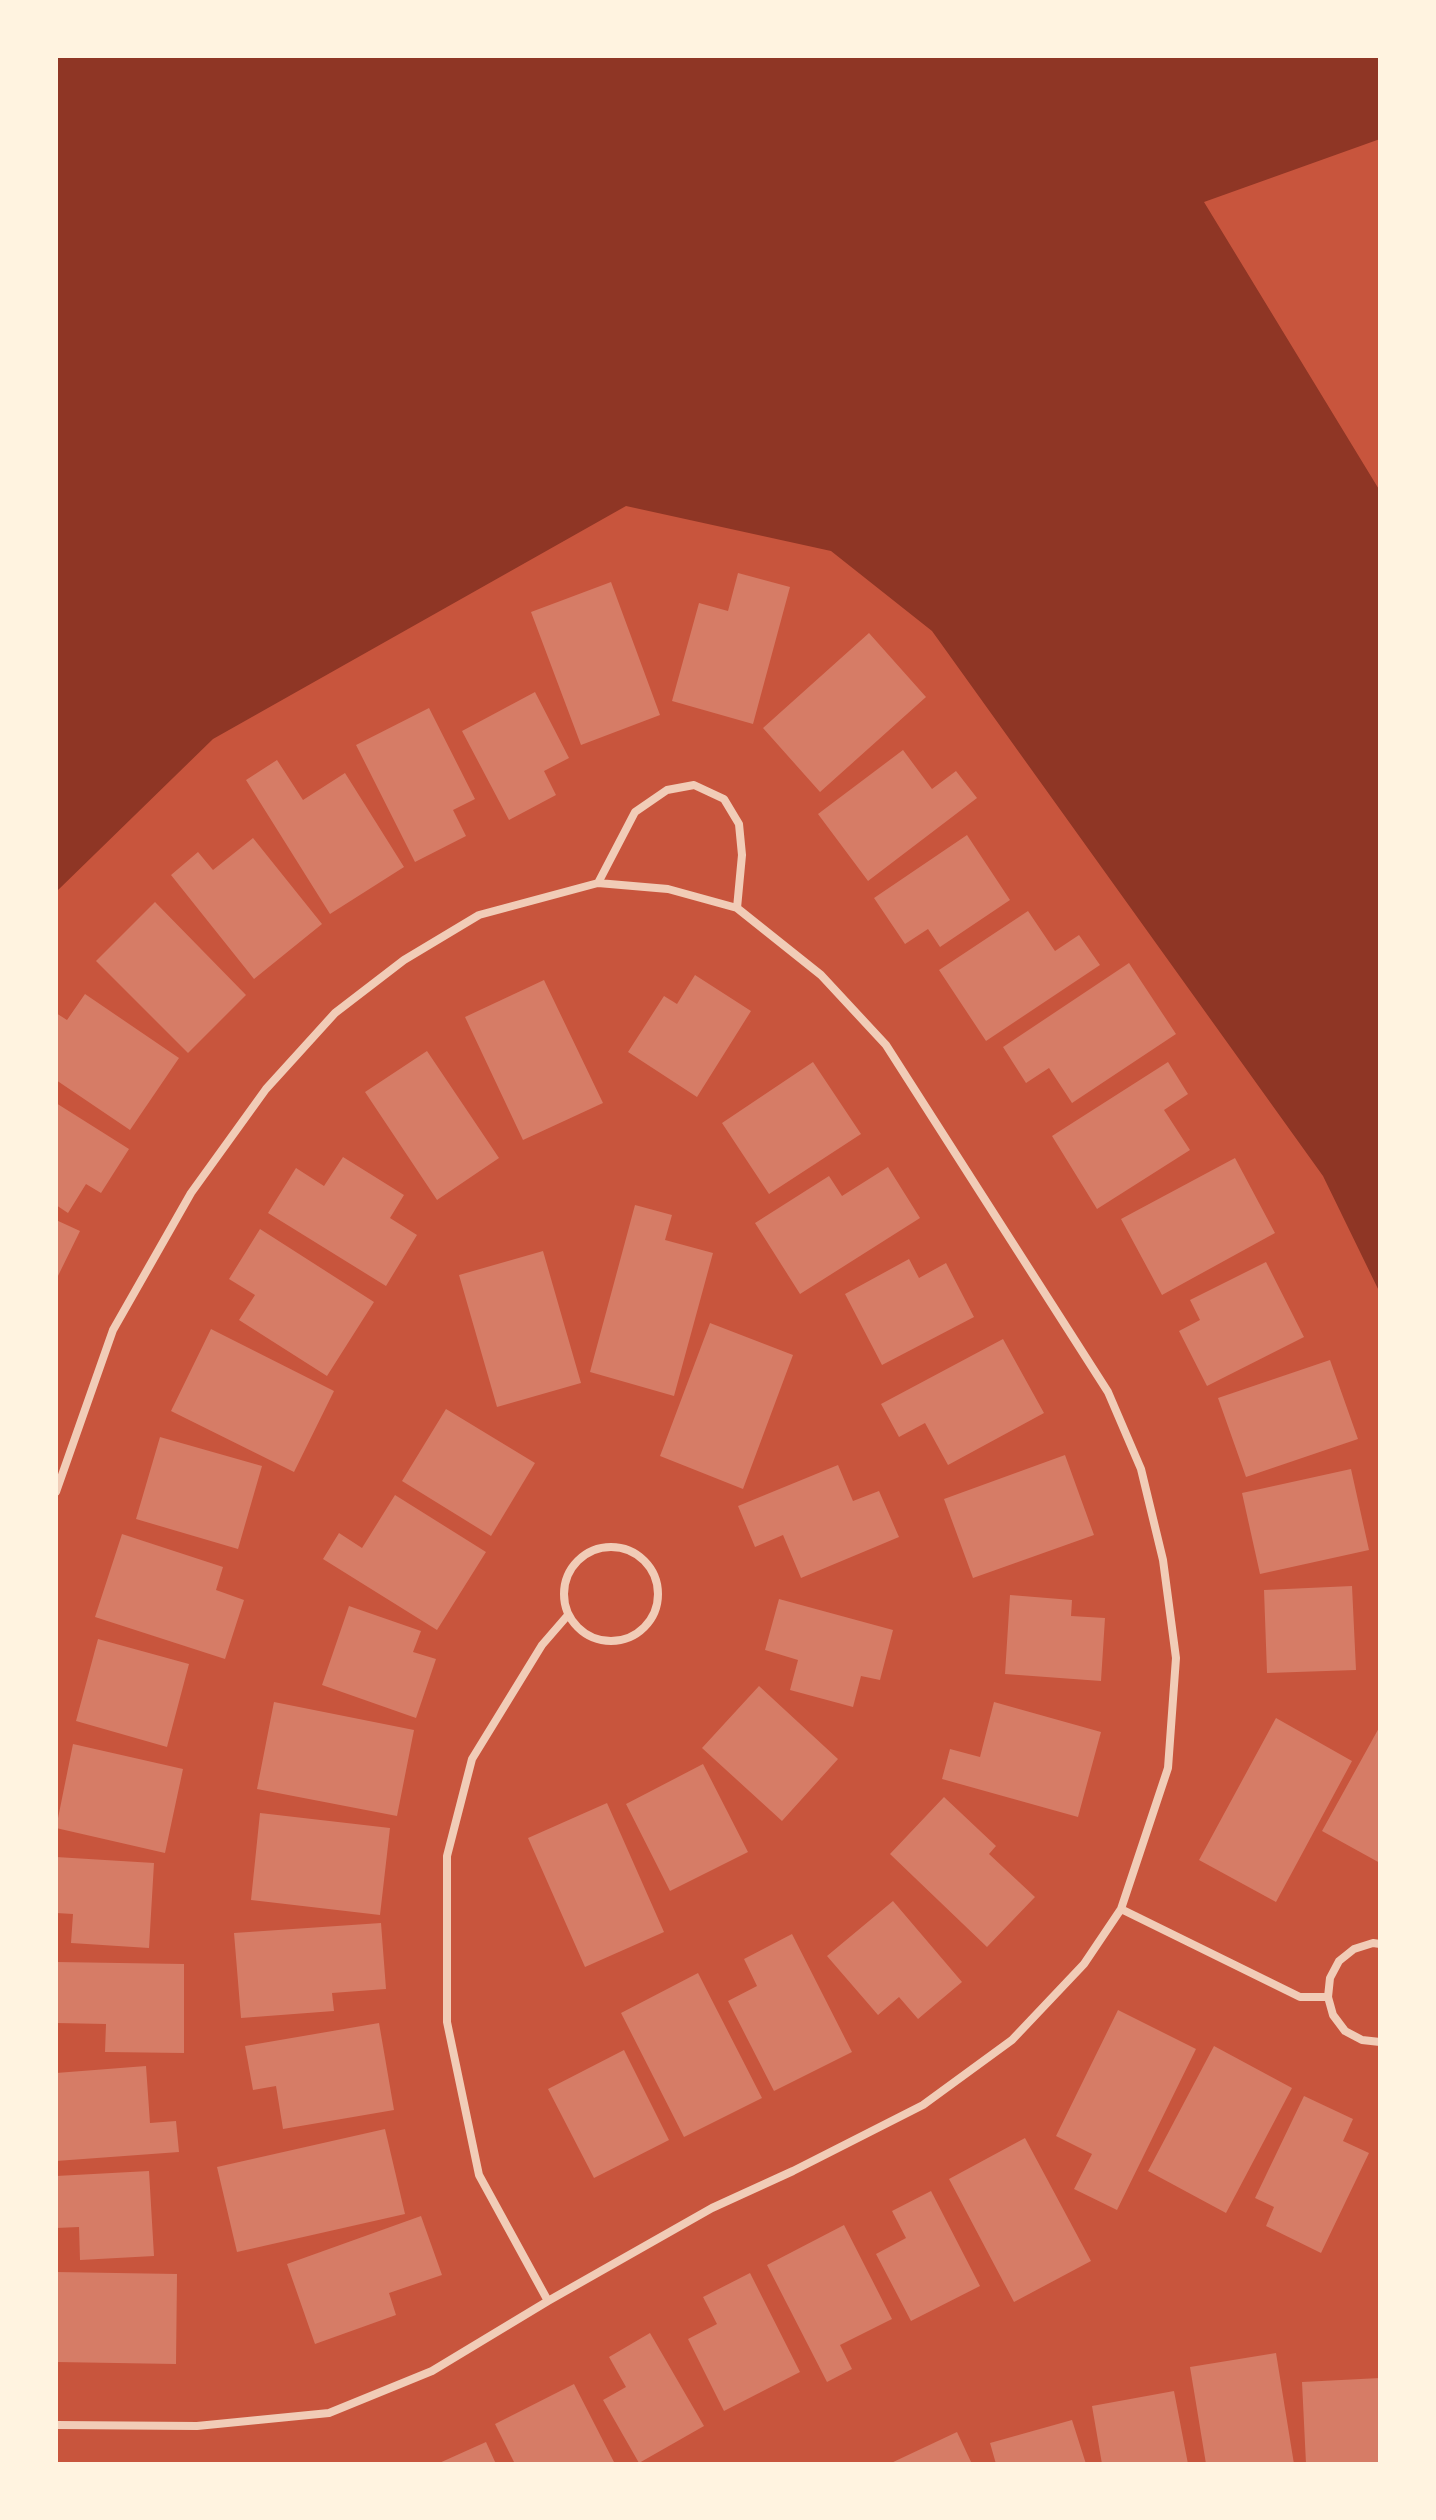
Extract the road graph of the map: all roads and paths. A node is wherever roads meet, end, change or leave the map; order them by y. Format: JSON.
{"nodes":[{"id":1,"x":598,"y":883,"type":"junction"},
{"id":2,"x":737,"y":908,"type":"junction"},
{"id":3,"x":56,"y":1492,"type":"edge"},
{"id":4,"x":568,"y":1615,"type":"junction"},
{"id":5,"x":1121,"y":1909,"type":"junction"},
{"id":6,"x":1380,"y":1944,"type":"edge"},
{"id":7,"x":1328,"y":1997,"type":"junction"},
{"id":8,"x":1380,"y":2042,"type":"edge"},
{"id":9,"x":548,"y":2301,"type":"junction"},
{"id":10,"x":56,"y":2425,"type":"edge"}],
"edges":[{"from":1,"to":2,"type":"street"},
{"from":1,"to":2,"type":"street"},
{"from":1,"to":3,"type":"street"},
{"from":2,"to":5,"type":"street"},
{"from":4,"to":4,"type":"street"},
{"from":4,"to":9,"type":"street"},
{"from":5,"to":7,"type":"street"},
{"from":5,"to":9,"type":"street"},
{"from":6,"to":7,"type":"street"},
{"from":7,"to":8,"type":"street"},
{"from":9,"to":10,"type":"street"}]}
